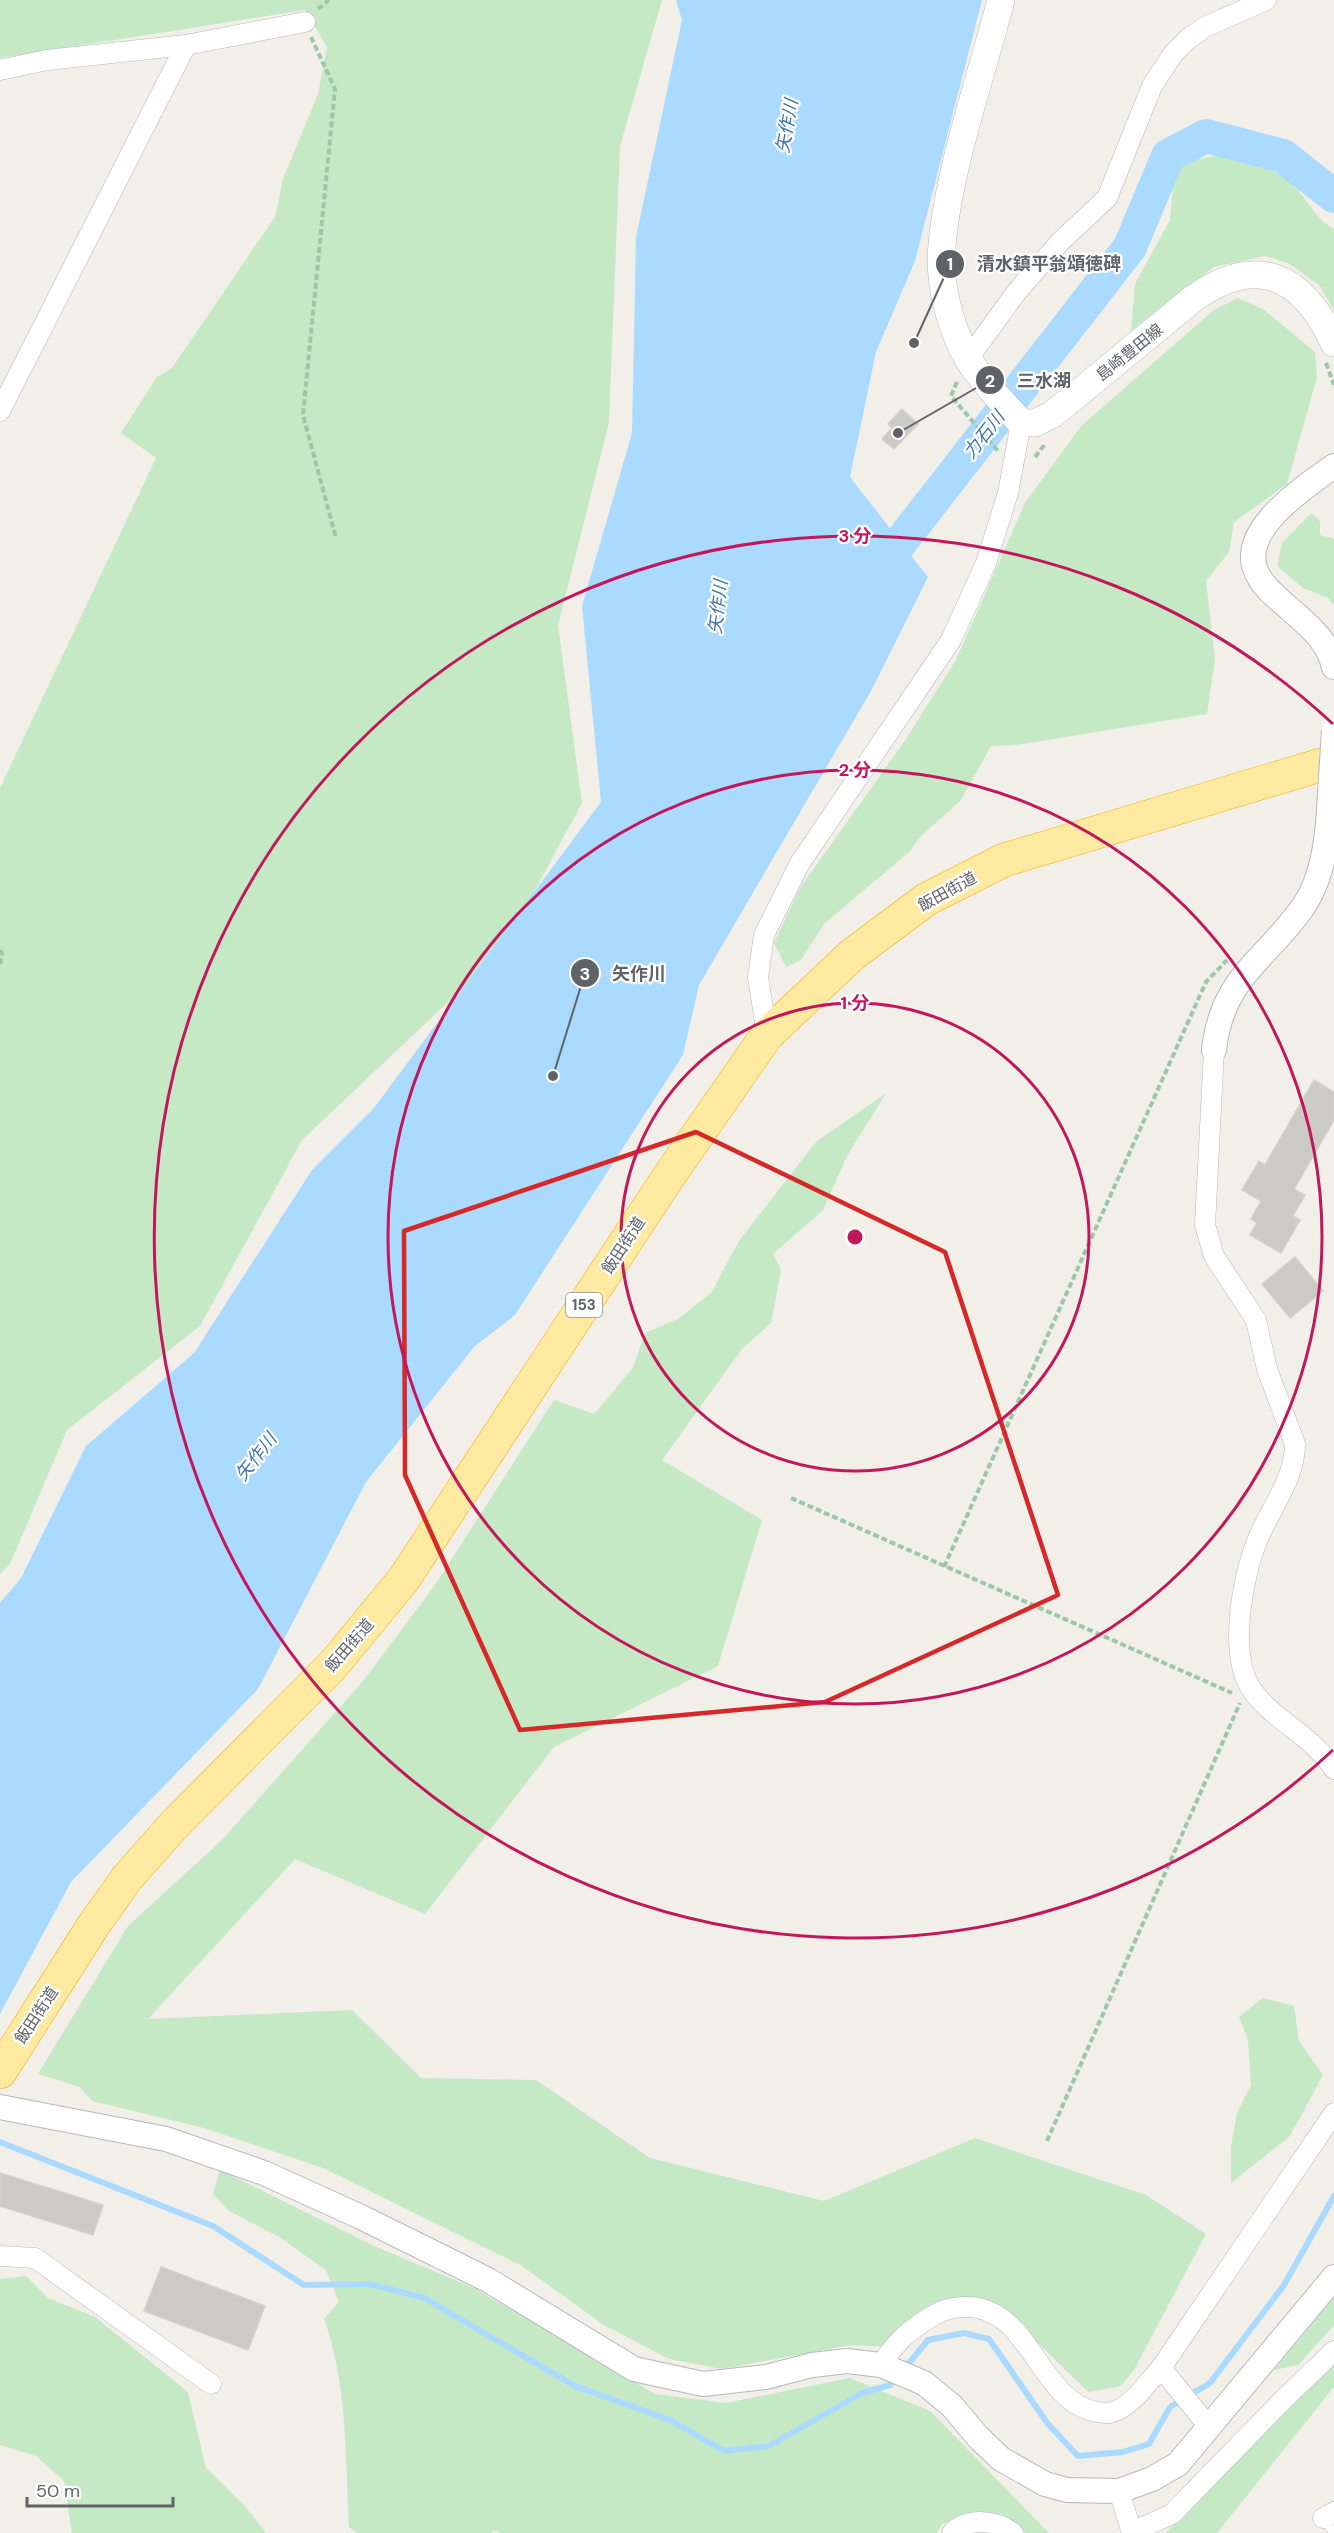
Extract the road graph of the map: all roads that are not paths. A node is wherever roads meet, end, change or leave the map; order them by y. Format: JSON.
{"nodes":[{"id":1,"x":1001,"y":0,"type":"edge"},
{"id":2,"x":1266,"y":0,"type":"edge"},
{"id":3,"x":305,"y":22,"type":"road end"},
{"id":4,"x":186,"y":45,"type":"junction"},
{"id":5,"x":0,"y":70,"type":"edge"},
{"id":6,"x":1329,"y":351,"type":"edge"},
{"id":7,"x":970,"y":362,"type":"junction"},
{"id":8,"x":0,"y":411,"type":"edge"},
{"id":9,"x":1021,"y":423,"type":"junction"},
{"id":10,"x":1334,"y":466,"type":"edge"},
{"id":11,"x":1334,"y":667,"type":"edge"},
{"id":12,"x":1334,"y":731,"type":"edge"},
{"id":13,"x":1334,"y":760,"type":"edge"},
{"id":14,"x":767,"y":1035,"type":"junction"},
{"id":15,"x":1214,"y":1050,"type":"joint"},
{"id":16,"x":1334,"y":1769,"type":"edge"},
{"id":17,"x":0,"y":2072,"type":"edge"},
{"id":18,"x":0,"y":2107,"type":"edge"},
{"id":19,"x":1334,"y":2113,"type":"edge"},
{"id":20,"x":0,"y":2256,"type":"edge"},
{"id":21,"x":1334,"y":2277,"type":"edge"},
{"id":22,"x":1334,"y":2351,"type":"edge"},
{"id":23,"x":885,"y":2366,"type":"junction"},
{"id":24,"x":1167,"y":2373,"type":"junction"},
{"id":25,"x":211,"y":2384,"type":"dead end"},
{"id":26,"x":1203,"y":2421,"type":"junction"},
{"id":27,"x":1119,"y":2491,"type":"junction"},
{"id":28,"x":1132,"y":2532,"type":"edge"},
{"id":29,"x":952,"y":2533,"type":"edge"},
{"id":30,"x":1013,"y":2533,"type":"edge"}],
"edges":[{"from":1,"to":7,"type":"main road"},
{"from":2,"to":7,"type":"street"},
{"from":3,"to":4,"type":"street"},
{"from":4,"to":5,"type":"street"},
{"from":4,"to":8,"type":"street"},
{"from":6,"to":9,"type":"main road","name":"島崎豊田線"},
{"from":7,"to":9,"type":"main road"},
{"from":9,"to":14,"type":"street"},
{"from":10,"to":11,"type":"street"},
{"from":12,"to":15,"type":"street","bridge":true},
{"from":13,"to":14,"type":"highway","name":"飯田街道","number":"153"},
{"from":14,"to":17,"type":"highway","name":"飯田街道","number":"153"},
{"from":15,"to":16,"type":"street"},
{"from":18,"to":23,"type":"street"},
{"from":19,"to":24,"type":"street"},
{"from":20,"to":25,"type":"street"},
{"from":21,"to":26,"type":"street"},
{"from":22,"to":28,"type":"street"},
{"from":23,"to":24,"type":"street"},
{"from":23,"to":27,"type":"street"},
{"from":24,"to":26,"type":"street"},
{"from":26,"to":27,"type":"street"},
{"from":27,"to":28,"type":"street"},
{"from":29,"to":30,"type":"street"}]}
